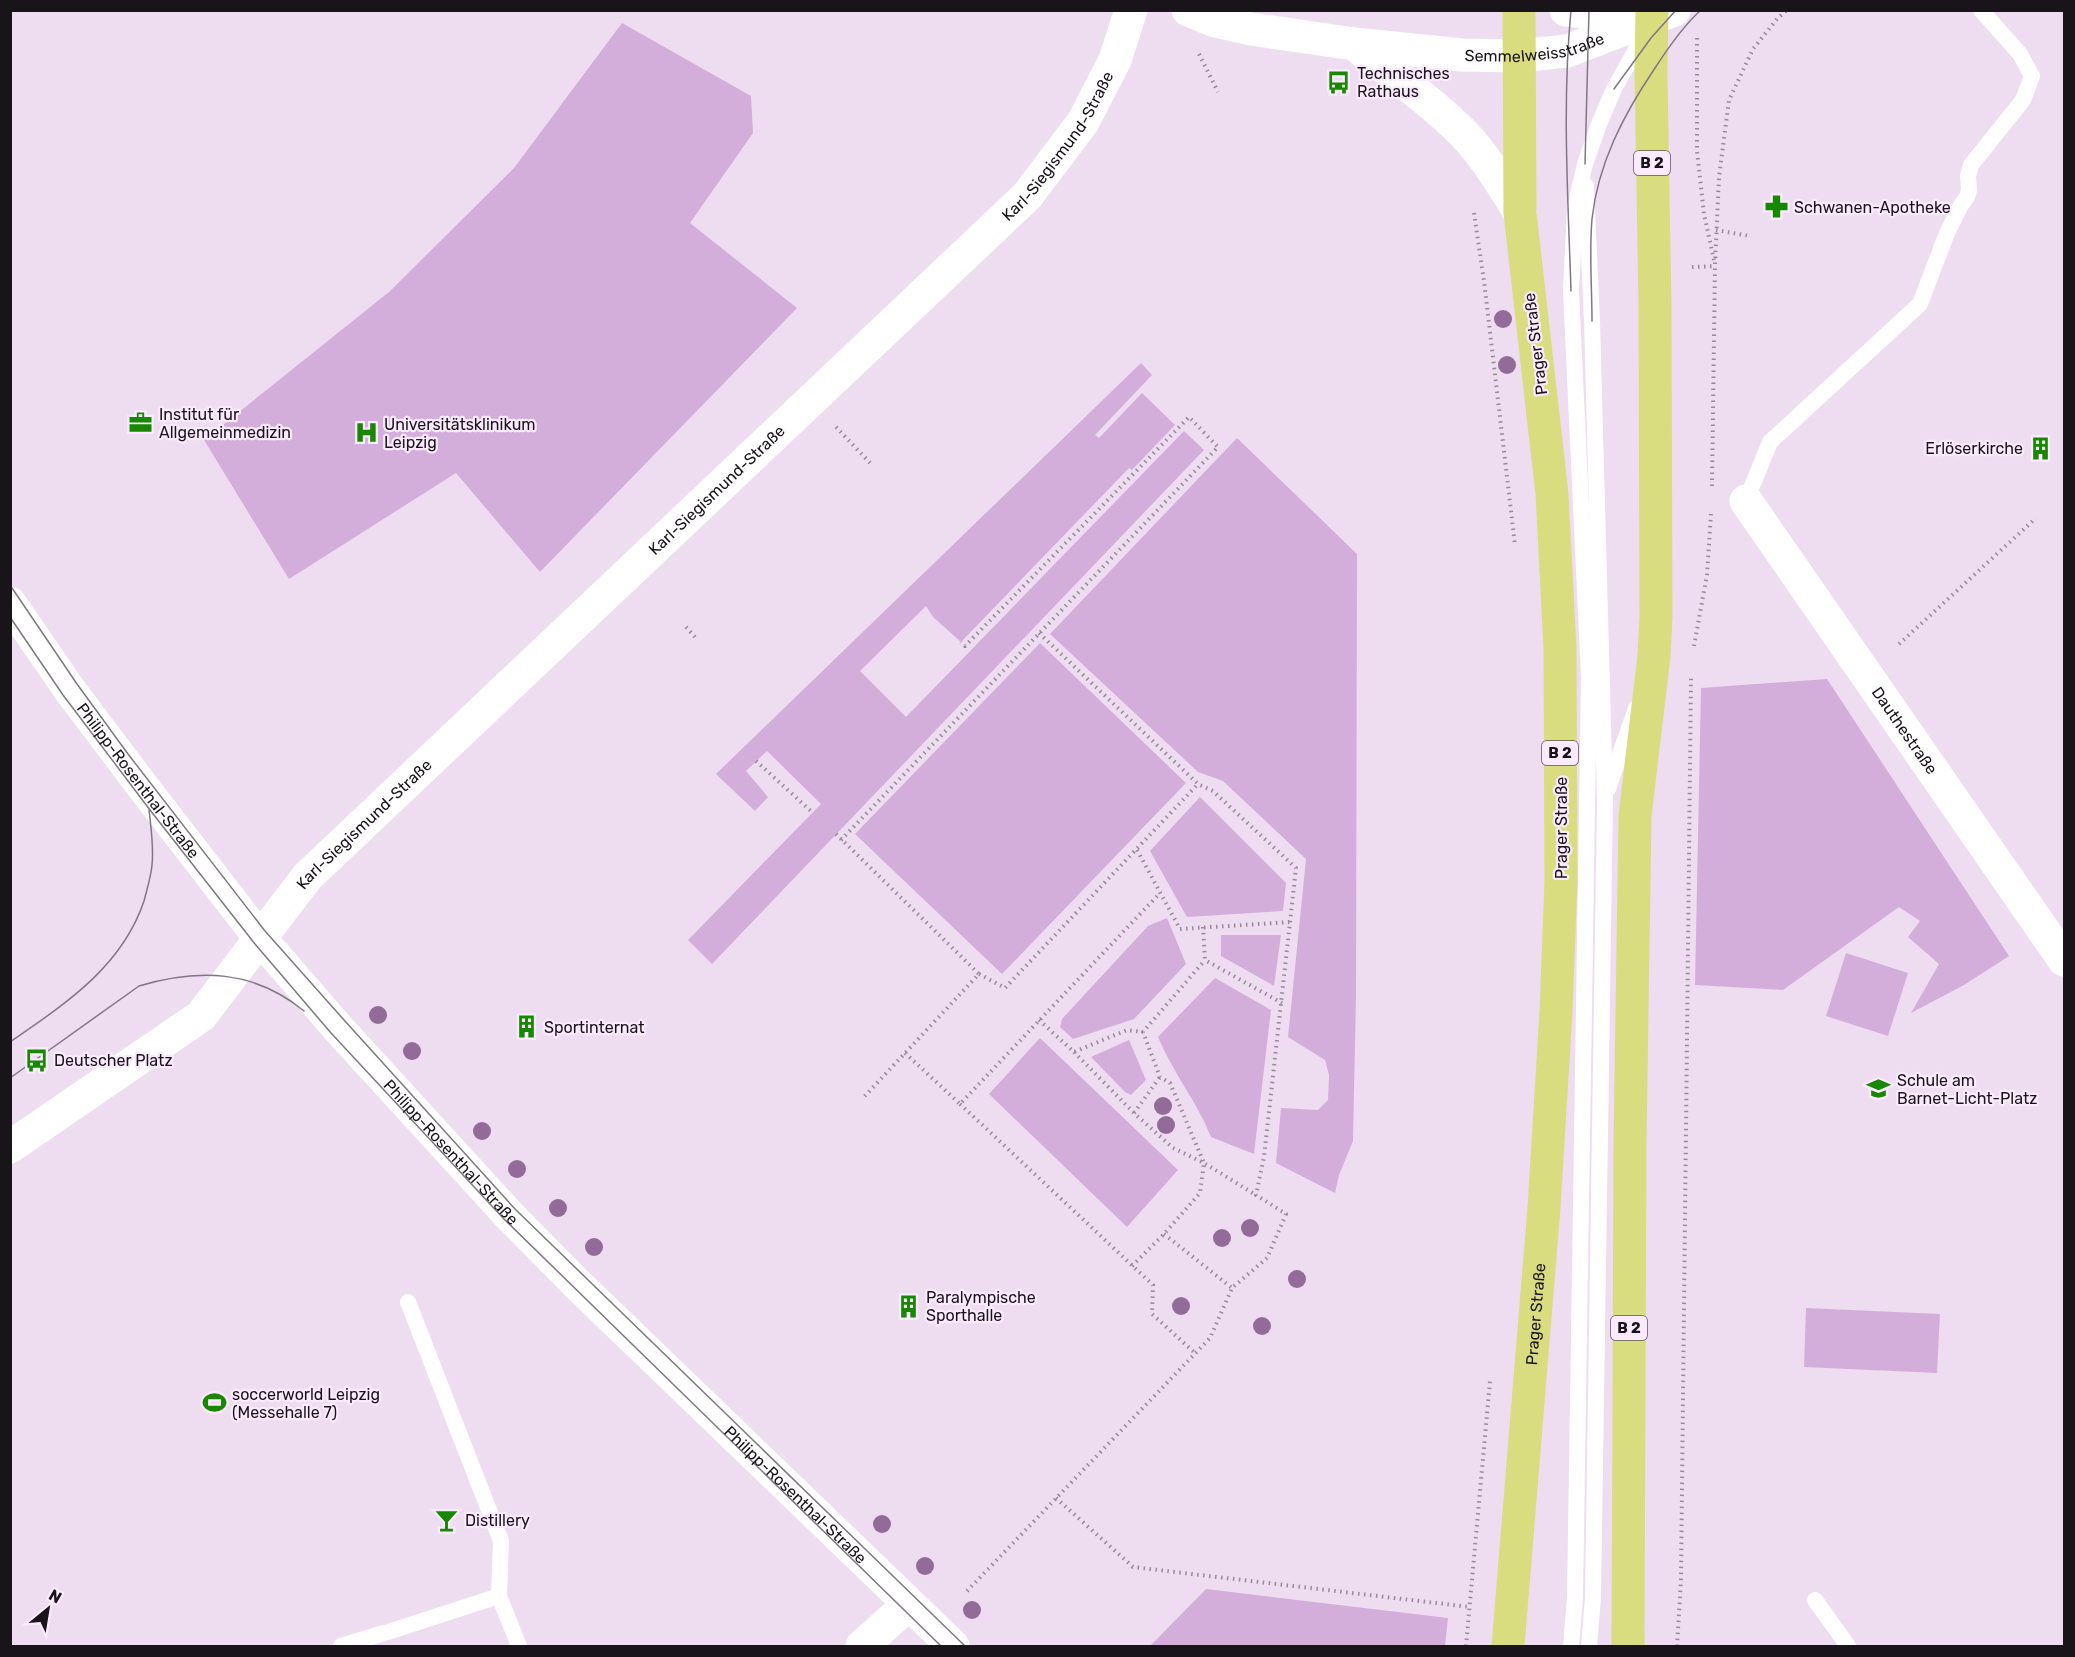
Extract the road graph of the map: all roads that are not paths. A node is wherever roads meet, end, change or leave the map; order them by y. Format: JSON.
{"nodes":[{"id":1,"x":1131,"y":10,"type":"edge"},
{"id":2,"x":1188,"y":10,"type":"edge"},
{"id":3,"x":1519,"y":10,"type":"edge"},
{"id":4,"x":1566,"y":10,"type":"edge"},
{"id":5,"x":1981,"y":10,"type":"edge"},
{"id":6,"x":1659,"y":13,"type":"edge"},
{"id":7,"x":1354,"y":44,"type":"junction"},
{"id":8,"x":1518,"y":56,"type":"junction"},
{"id":9,"x":1585,"y":164,"type":"junction"},
{"id":10,"x":1520,"y":213,"type":"junction"},
{"id":11,"x":1552,"y":494,"type":"junction"},
{"id":12,"x":1746,"y":501,"type":"joint"},
{"id":13,"x":10,"y":603,"type":"edge"},
{"id":14,"x":1654,"y":656,"type":"junction"},
{"id":15,"x":1589,"y":678,"type":"junction"},
{"id":16,"x":1605,"y":798,"type":"junction"},
{"id":17,"x":259,"y":937,"type":"junction"},
{"id":18,"x":2064,"y":960,"type":"edge"},
{"id":19,"x":10,"y":1147,"type":"edge"},
{"id":20,"x":408,"y":1302,"type":"dead end"},
{"id":21,"x":499,"y":1596,"type":"junction"},
{"id":22,"x":1815,"y":1600,"type":"dead end"},
{"id":23,"x":909,"y":1604,"type":"junction"},
{"id":24,"x":341,"y":1647,"type":"edge"},
{"id":25,"x":519,"y":1647,"type":"edge"},
{"id":26,"x":862,"y":1647,"type":"edge"},
{"id":27,"x":953,"y":1647,"type":"edge"},
{"id":28,"x":1508,"y":1647,"type":"edge"},
{"id":29,"x":1571,"y":1647,"type":"edge"},
{"id":30,"x":1589,"y":1647,"type":"edge"},
{"id":31,"x":1628,"y":1647,"type":"edge"},
{"id":32,"x":1848,"y":1647,"type":"edge"}],
"edges":[{"from":1,"to":17,"type":"street","name":"Karl-Siegismund-Straße"},
{"from":2,"to":7,"type":"street","name":"Semmelweisstraße"},
{"from":3,"to":8,"type":"main road","name":"Prager Straße","number":"B 2"},
{"from":4,"to":6,"type":"street","name":"Semmelweisstraße"},
{"from":5,"to":12,"type":"lane"},
{"from":6,"to":8,"type":"street","name":"Semmelweisstraße"},
{"from":6,"to":9,"type":"lane"},
{"from":6,"to":14,"type":"main road","number":"B 2"},
{"from":7,"to":8,"type":"street","name":"Semmelweisstraße"},
{"from":7,"to":10,"type":"street"},
{"from":8,"to":10,"type":"main road","name":"Prager Straße","number":"B 2"},
{"from":9,"to":15,"type":"lane"},
{"from":9,"to":16,"type":"lane"},
{"from":10,"to":11,"type":"main road","name":"Prager Straße","number":"B 2"},
{"from":11,"to":15,"type":"lane"},
{"from":11,"to":28,"type":"main road","name":"Prager Straße","number":"B 2"},
{"from":12,"to":18,"type":"street","name":"Dauthestraße"},
{"from":13,"to":17,"type":"street","name":"Philipp-Rosenthal-Straße"},
{"from":14,"to":16,"type":"lane"},
{"from":14,"to":31,"type":"main road","number":"B 2"},
{"from":15,"to":29,"type":"lane"},
{"from":16,"to":30,"type":"lane"},
{"from":17,"to":19,"type":"street"},
{"from":17,"to":23,"type":"street","name":"Philipp-Rosenthal-Straße"},
{"from":20,"to":21,"type":"lane"},
{"from":21,"to":24,"type":"lane"},
{"from":21,"to":25,"type":"lane"},
{"from":22,"to":32,"type":"lane"},
{"from":23,"to":26,"type":"street"},
{"from":23,"to":27,"type":"street","name":"Philipp-Rosenthal-Straße"}]}
